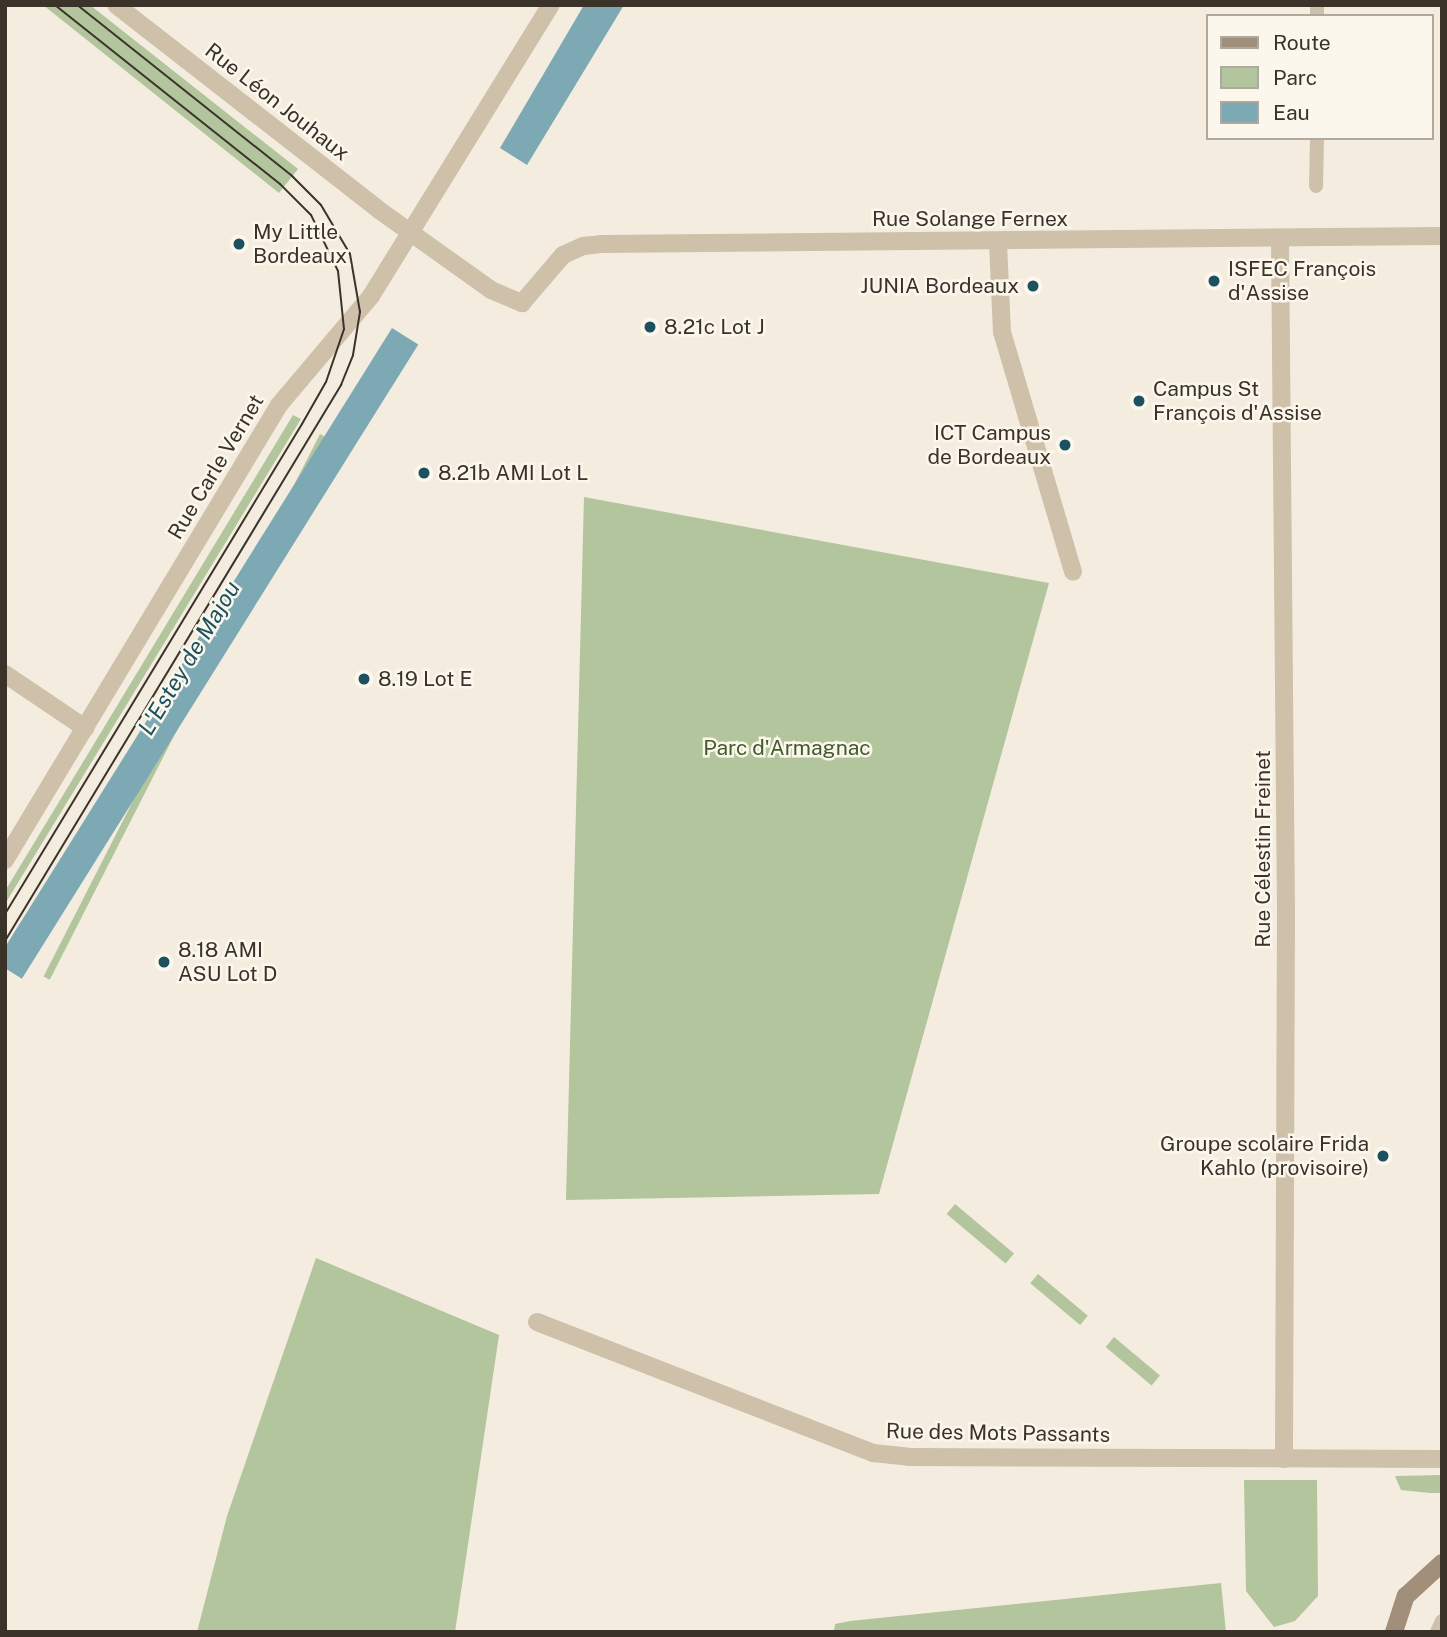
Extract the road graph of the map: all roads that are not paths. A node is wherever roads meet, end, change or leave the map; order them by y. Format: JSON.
{"nodes":[{"id":1,"x":116,"y":5,"type":"edge"},
{"id":2,"x":551,"y":5,"type":"edge"},
{"id":3,"x":1317,"y":140,"type":"edge"},
{"id":4,"x":1316,"y":186,"type":"dead end"},
{"id":5,"x":411,"y":233,"type":"junction"},
{"id":6,"x":1442,"y":236,"type":"edge"},
{"id":7,"x":1280,"y":238,"type":"junction"},
{"id":8,"x":998,"y":242,"type":"junction"},
{"id":9,"x":522,"y":303,"type":"joint"},
{"id":10,"x":1073,"y":572,"type":"dead end"},
{"id":11,"x":5,"y":674,"type":"edge"},
{"id":12,"x":85,"y":729,"type":"junction"},
{"id":13,"x":5,"y":859,"type":"edge"},
{"id":14,"x":537,"y":1322,"type":"dead end"},
{"id":15,"x":1284,"y":1459,"type":"junction"},
{"id":16,"x":1442,"y":1459,"type":"edge"},
{"id":17,"x":1442,"y":1563,"type":"edge"},
{"id":18,"x":1442,"y":1621,"type":"edge"},
{"id":19,"x":1394,"y":1632,"type":"edge"},
{"id":20,"x":1437,"y":1632,"type":"edge"}],
"edges":[{"from":1,"to":5,"type":"street","name":"Rue Léon Jouhaux"},
{"from":2,"to":5,"type":"street","name":"Rue Carle Vernet"},
{"from":3,"to":4,"type":"lane"},
{"from":5,"to":9,"type":"street","name":"Rue Léon Jouhaux"},
{"from":5,"to":12,"type":"street","name":"Rue Carle Vernet"},
{"from":6,"to":7,"type":"street","name":"Rue Solange Fernex"},
{"from":7,"to":8,"type":"street","name":"Rue Solange Fernex"},
{"from":7,"to":15,"type":"street","name":"Rue Célestin Freinet"},
{"from":8,"to":9,"type":"street","name":"Rue Solange Fernex"},
{"from":8,"to":10,"type":"street"},
{"from":11,"to":12,"type":"street"},
{"from":12,"to":13,"type":"street","name":"Rue Carle Vernet"},
{"from":14,"to":15,"type":"street","name":"Rue des Mots Passants"},
{"from":15,"to":16,"type":"street","name":"Rue des Mots Passants"},
{"from":17,"to":19,"type":"main road"},
{"from":18,"to":20,"type":"lane"}]}
